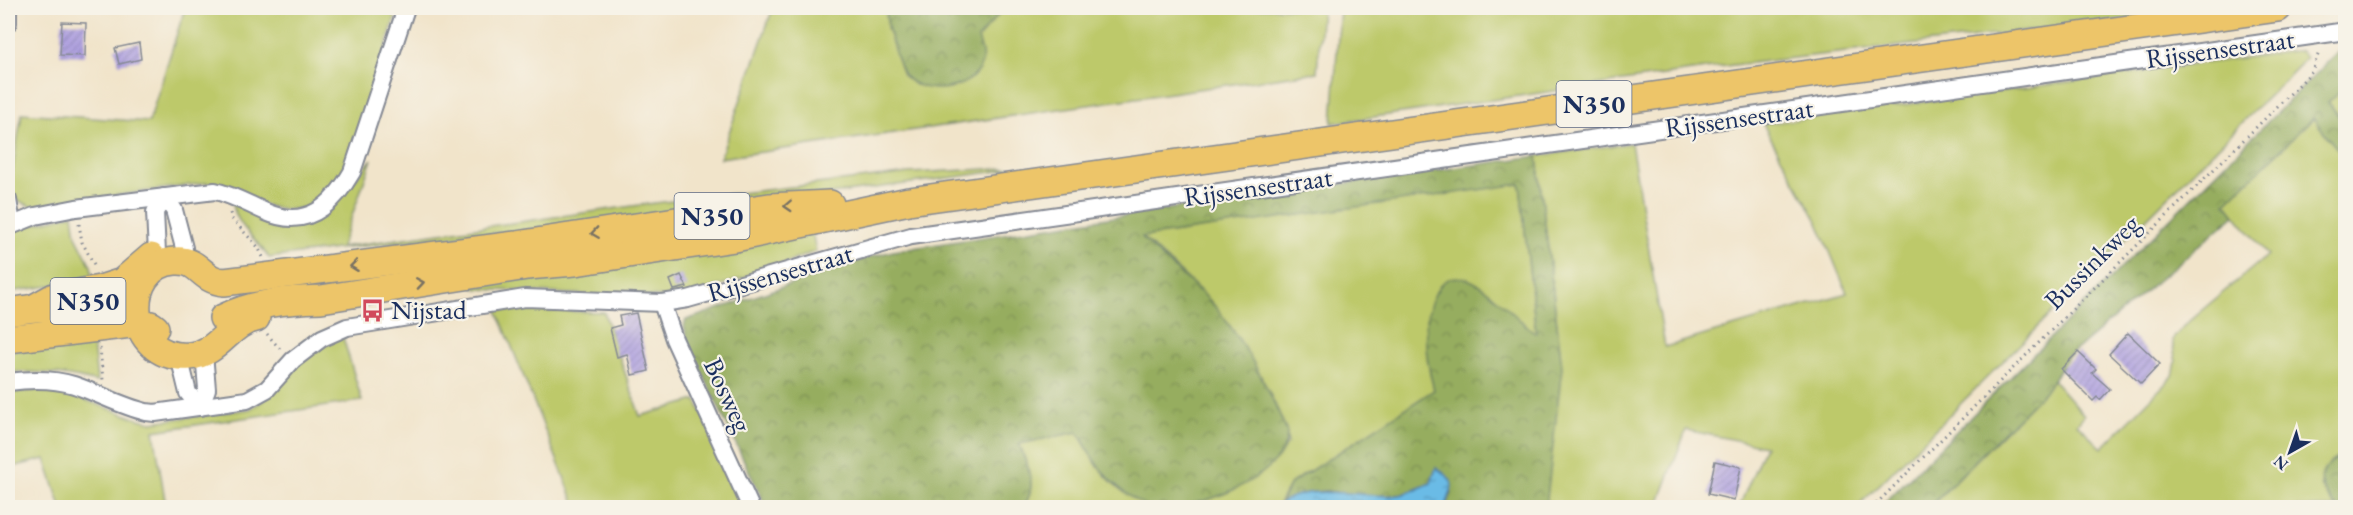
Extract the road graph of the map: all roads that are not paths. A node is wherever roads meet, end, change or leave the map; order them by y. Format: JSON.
{"nodes":[{"id":1,"x":8,"y":8,"type":"edge"},
{"id":2,"x":406,"y":8,"type":"edge"},
{"id":3,"x":2278,"y":8,"type":"edge"},
{"id":4,"x":8,"y":22,"type":"edge"},
{"id":5,"x":2346,"y":31,"type":"edge"},
{"id":6,"x":164,"y":197,"type":"junction"},
{"id":7,"x":8,"y":200,"type":"edge"},
{"id":8,"x":909,"y":201,"type":"junction"},
{"id":9,"x":10,"y":226,"type":"edge"},
{"id":10,"x":184,"y":248,"type":"junction"},
{"id":11,"x":157,"y":260,"type":"junction"},
{"id":12,"x":221,"y":276,"type":"junction"},
{"id":13,"x":136,"y":282,"type":"junction"},
{"id":14,"x":662,"y":303,"type":"junction"},
{"id":15,"x":8,"y":312,"type":"edge"},
{"id":16,"x":235,"y":319,"type":"junction"},
{"id":17,"x":141,"y":329,"type":"junction"},
{"id":18,"x":8,"y":339,"type":"edge"},
{"id":19,"x":196,"y":349,"type":"junction"},
{"id":20,"x":8,"y":382,"type":"edge"},
{"id":21,"x":200,"y":407,"type":"junction"},
{"id":22,"x":751,"y":507,"type":"edge"}],
"edges":[{"from":1,"to":4,"type":"street"},
{"from":2,"to":6,"type":"street"},
{"from":3,"to":8,"type":"main road","name":"Rijssensestraat","number":"N350"},
{"from":5,"to":14,"type":"street","name":"Rijssensestraat"},
{"from":6,"to":9,"type":"street"},
{"from":6,"to":10,"type":"street"},
{"from":6,"to":11,"type":"street"},
{"from":7,"to":9,"type":"street"},
{"from":8,"to":12,"type":"main road","name":"Rijssensestraat","number":"N350","one_way":true},
{"from":16,"to":8,"type":"main road","name":"Rijssensestraat","number":"N350","one_way":true},
{"from":10,"to":11,"type":"main road"},
{"from":10,"to":12,"type":"main road"},
{"from":11,"to":12,"type":"main road"},
{"from":11,"to":13,"type":"main road"},
{"from":12,"to":16,"type":"main road"},
{"from":13,"to":15,"type":"main road","number":"N350"},
{"from":13,"to":17,"type":"main road"},
{"from":14,"to":21,"type":"street","name":"Rijssensestraat"},
{"from":14,"to":22,"type":"street","name":"Bosweg"},
{"from":16,"to":19,"type":"main road"},
{"from":17,"to":18,"type":"main road","number":"N350"},
{"from":17,"to":19,"type":"main road"},
{"from":19,"to":21,"type":"street"},
{"from":19,"to":21,"type":"street"},
{"from":20,"to":21,"type":"street","name":"Rijssensestraat"}]}
